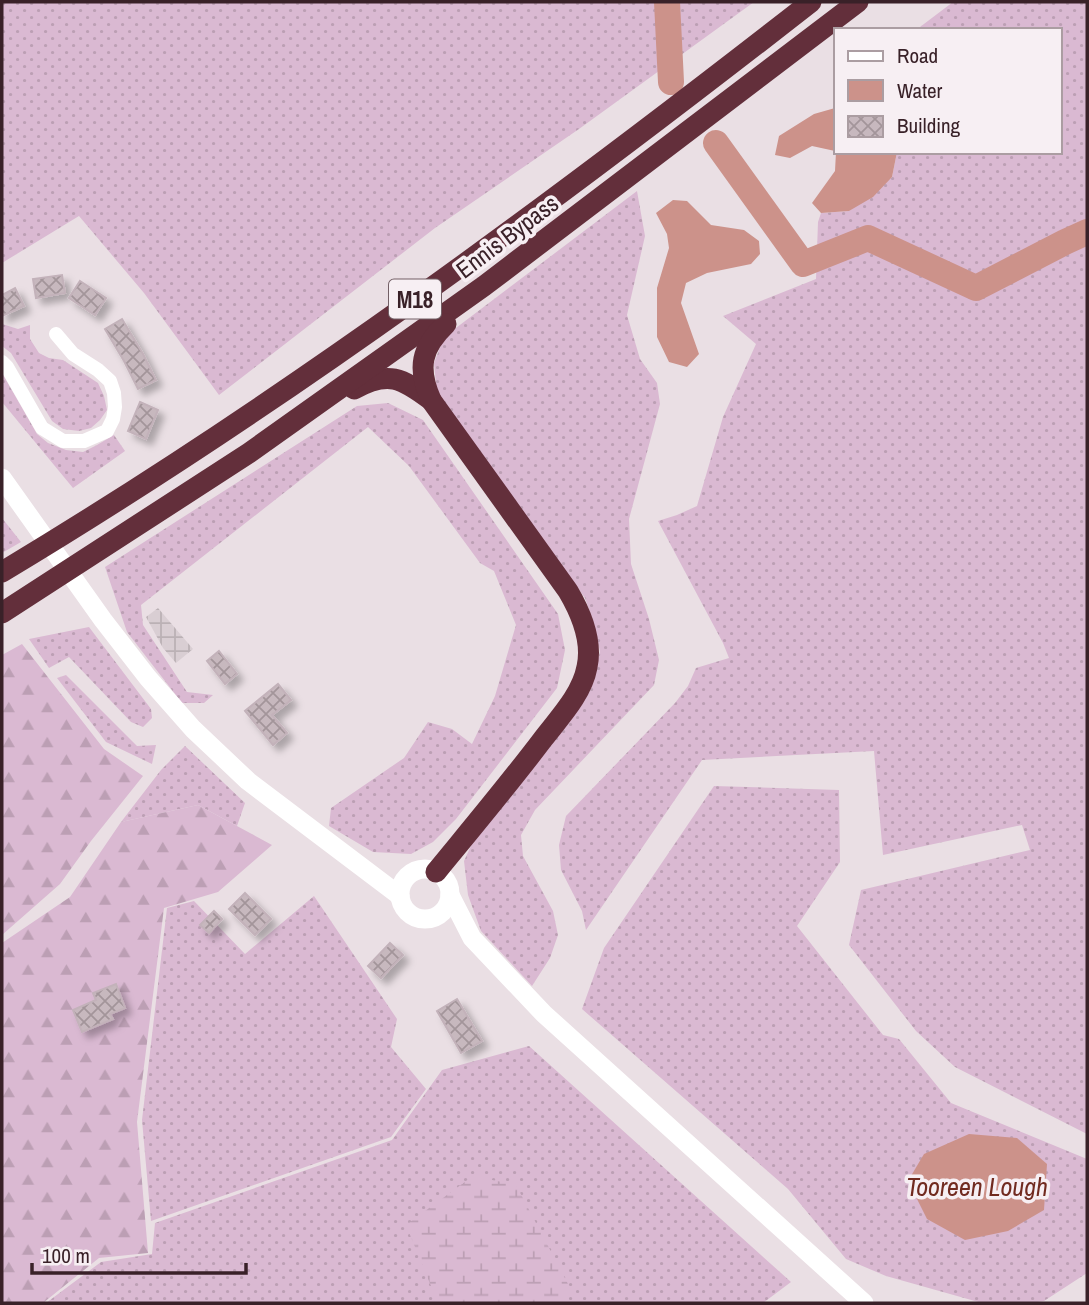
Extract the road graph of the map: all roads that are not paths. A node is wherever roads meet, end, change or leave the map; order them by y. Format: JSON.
{"nodes":[{"id":1,"x":811,"y":2,"type":"edge"},
{"id":2,"x":858,"y":2,"type":"edge"},
{"id":3,"x":484,"y":286,"type":"junction"},
{"id":4,"x":56,"y":334,"type":"dead end"},
{"id":5,"x":2,"y":362,"type":"edge"},
{"id":6,"x":431,"y":400,"type":"junction"},
{"id":7,"x":249,"y":453,"type":"junction"},
{"id":8,"x":4,"y":482,"type":"edge"},
{"id":9,"x":2,"y":572,"type":"edge"},
{"id":10,"x":2,"y":612,"type":"edge"},
{"id":11,"x":364,"y":868,"type":"junction"},
{"id":12,"x":414,"y":872,"type":"junction"},
{"id":13,"x":436,"y":872,"type":"junction"},
{"id":14,"x":450,"y":895,"type":"junction"},
{"id":15,"x":400,"y":896,"type":"junction"},
{"id":16,"x":433,"y":918,"type":"junction"},
{"id":17,"x":472,"y":938,"type":"junction"},
{"id":18,"x":864,"y":1303,"type":"edge"}],
"edges":[{"from":1,"to":9,"type":"highway","name":"Ennis Bypass","number":"M18"},
{"from":2,"to":3,"type":"highway","name":"Ennis Bypass","number":"M18"},
{"from":3,"to":6,"type":"highway"},
{"from":3,"to":7,"type":"highway","name":"Ennis Bypass","number":"M18"},
{"from":4,"to":5,"type":"street"},
{"from":6,"to":7,"type":"highway"},
{"from":6,"to":13,"type":"highway"},
{"from":7,"to":10,"type":"highway","name":"Ennis Bypass","number":"M18"},
{"from":8,"to":11,"type":"main road"},
{"from":11,"to":12,"type":"main road"},
{"from":11,"to":15,"type":"main road"},
{"from":12,"to":13,"type":"main road"},
{"from":12,"to":15,"type":"main road"},
{"from":13,"to":14,"type":"main road"},
{"from":14,"to":16,"type":"main road"},
{"from":14,"to":17,"type":"main road"},
{"from":15,"to":16,"type":"main road"},
{"from":16,"to":17,"type":"main road"},
{"from":17,"to":18,"type":"main road"}]}
